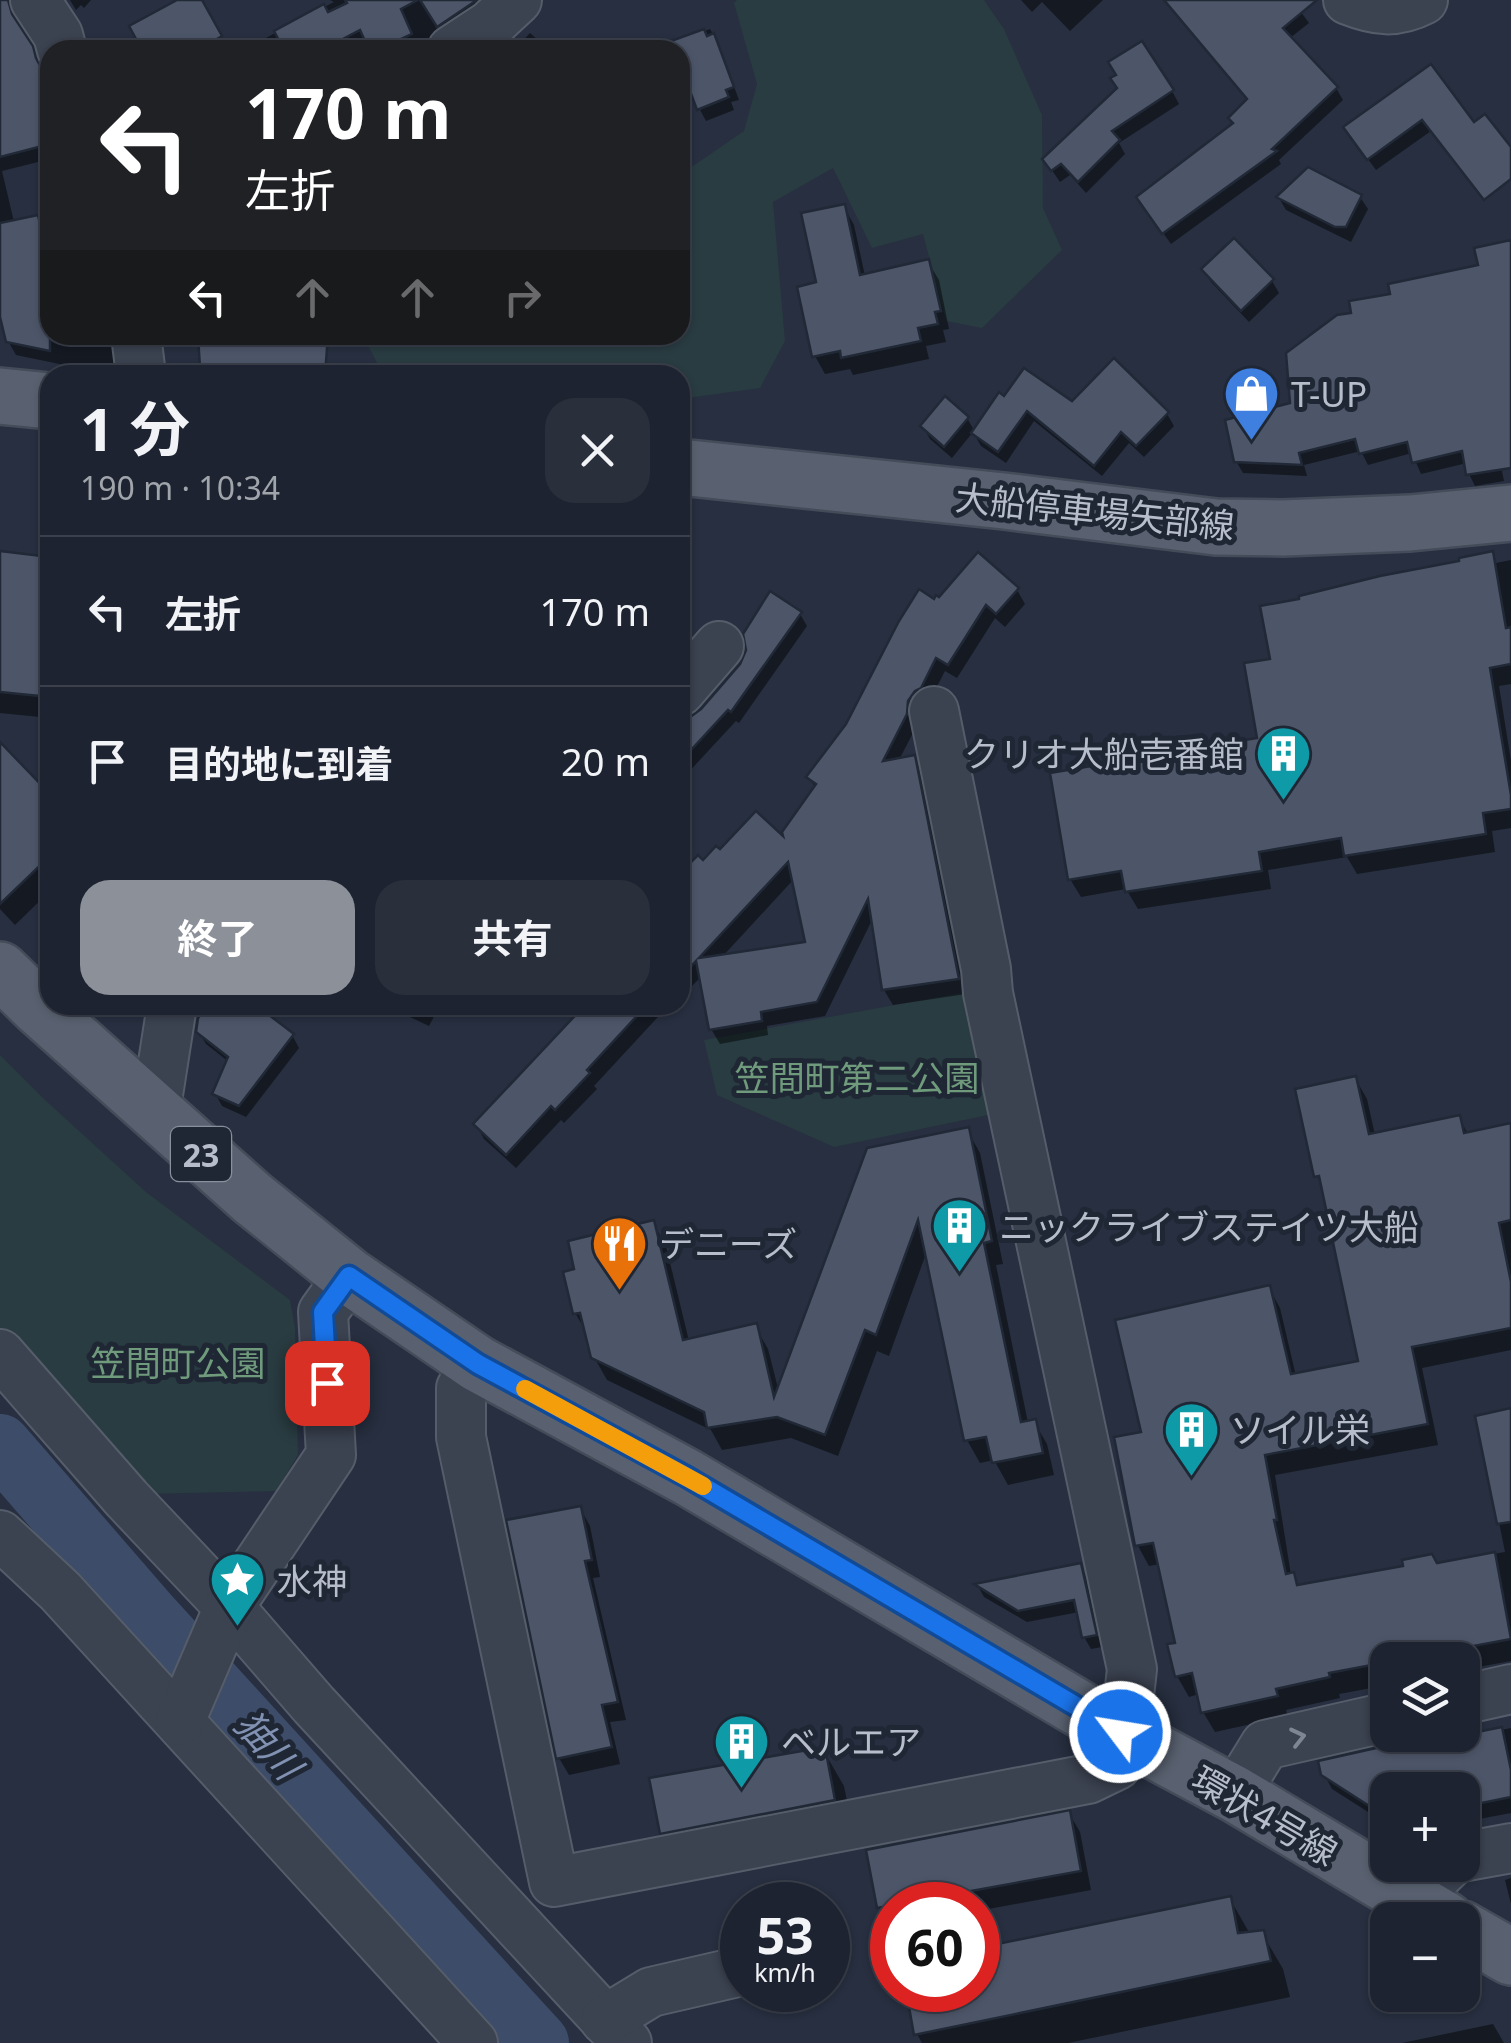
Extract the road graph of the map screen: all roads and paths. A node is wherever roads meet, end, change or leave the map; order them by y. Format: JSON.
{"nodes":[{"id":1,"x":35,"y":0,"type":"edge"},
{"id":2,"x":516,"y":0,"type":"edge"},
{"id":3,"x":1348,"y":0,"type":"edge"},
{"id":4,"x":1423,"y":0,"type":"edge"},
{"id":5,"x":59,"y":40,"type":"edge"},
{"id":6,"x":467,"y":40,"type":"edge"},
{"id":7,"x":0,"y":396,"type":"edge"},
{"id":8,"x":40,"y":400,"type":"edge"},
{"id":9,"x":690,"y":468,"type":"edge"},
{"id":10,"x":1511,"y":513,"type":"edge"},
{"id":11,"x":719,"y":646,"type":"dead end"},
{"id":12,"x":690,"y":680,"type":"edge"},
{"id":13,"x":934,"y":711,"type":"dead end"},
{"id":14,"x":0,"y":970,"type":"edge"},
{"id":15,"x":40,"y":1009,"type":"edge"},
{"id":16,"x":47,"y":1015,"type":"edge"},
{"id":17,"x":170,"y":1015,"type":"edge"},
{"id":18,"x":155,"y":1114,"type":"junction"},
{"id":19,"x":349,"y":1276,"type":"junction"},
{"id":20,"x":0,"y":1354,"type":"edge"},
{"id":21,"x":478,"y":1364,"type":"junction"},
{"id":22,"x":0,"y":1535,"type":"edge"},
{"id":23,"x":229,"y":1606,"type":"junction"},
{"id":24,"x":1511,"y":1689,"type":"edge"},
{"id":25,"x":1480,"y":1696,"type":"edge"},
{"id":26,"x":180,"y":1721,"type":"junction"},
{"id":27,"x":1370,"y":1721,"type":"edge"},
{"id":28,"x":1127,"y":1737,"type":"junction"},
{"id":29,"x":1234,"y":1794,"type":"junction"},
{"id":30,"x":1511,"y":1848,"type":"edge"},
{"id":31,"x":1480,"y":1854,"type":"edge"},
{"id":32,"x":554,"y":1882,"type":"junction"},
{"id":33,"x":1435,"y":1895,"type":"edge"},
{"id":34,"x":1480,"y":1939,"type":"edge"},
{"id":35,"x":1511,"y":1957,"type":"edge"},
{"id":36,"x":559,"y":1970,"type":"junction"},
{"id":37,"x":720,"y":1976,"type":"edge"},
{"id":38,"x":616,"y":2031,"type":"edge"},
{"id":39,"x":473,"y":2043,"type":"edge"}],
"edges":[{"from":1,"to":5,"type":"street"},
{"from":2,"to":6,"type":"street"},
{"from":3,"to":4,"type":"street"},
{"from":7,"to":8,"type":"main road"},
{"from":9,"to":10,"type":"main road","name":"大船停車場矢部線"},
{"from":11,"to":12,"type":"street"},
{"from":13,"to":28,"type":"street"},
{"from":14,"to":15,"type":"main road","name":"環状4号線","number":"23"},
{"from":16,"to":18,"type":"main road","name":"環状4号線","number":"23"},
{"from":17,"to":18,"type":"street"},
{"from":18,"to":19,"type":"main road","name":"環状4号線","number":"23"},
{"from":19,"to":21,"type":"main road","name":"環状4号線","number":"23"},
{"from":19,"to":23,"type":"street"},
{"from":20,"to":23,"type":"street"},
{"from":21,"to":28,"type":"main road","name":"環状4号線","number":"23"},
{"from":21,"to":32,"type":"street"},
{"from":22,"to":26,"type":"street"},
{"from":23,"to":26,"type":"street"},
{"from":23,"to":36,"type":"street"},
{"from":24,"to":25,"type":"street"},
{"from":26,"to":39,"type":"street"},
{"from":29,"to":27,"type":"street","one_way":true},
{"from":28,"to":29,"type":"main road","name":"環状4号線","number":"23"},
{"from":28,"to":32,"type":"street"},
{"from":29,"to":33,"type":"main road","name":"環状4号線","number":"23"},
{"from":30,"to":31,"type":"street"},
{"from":32,"to":36,"type":"street"},
{"from":34,"to":35,"type":"main road"},
{"from":36,"to":38,"type":"street"},
{"from":37,"to":38,"type":"street"}]}
